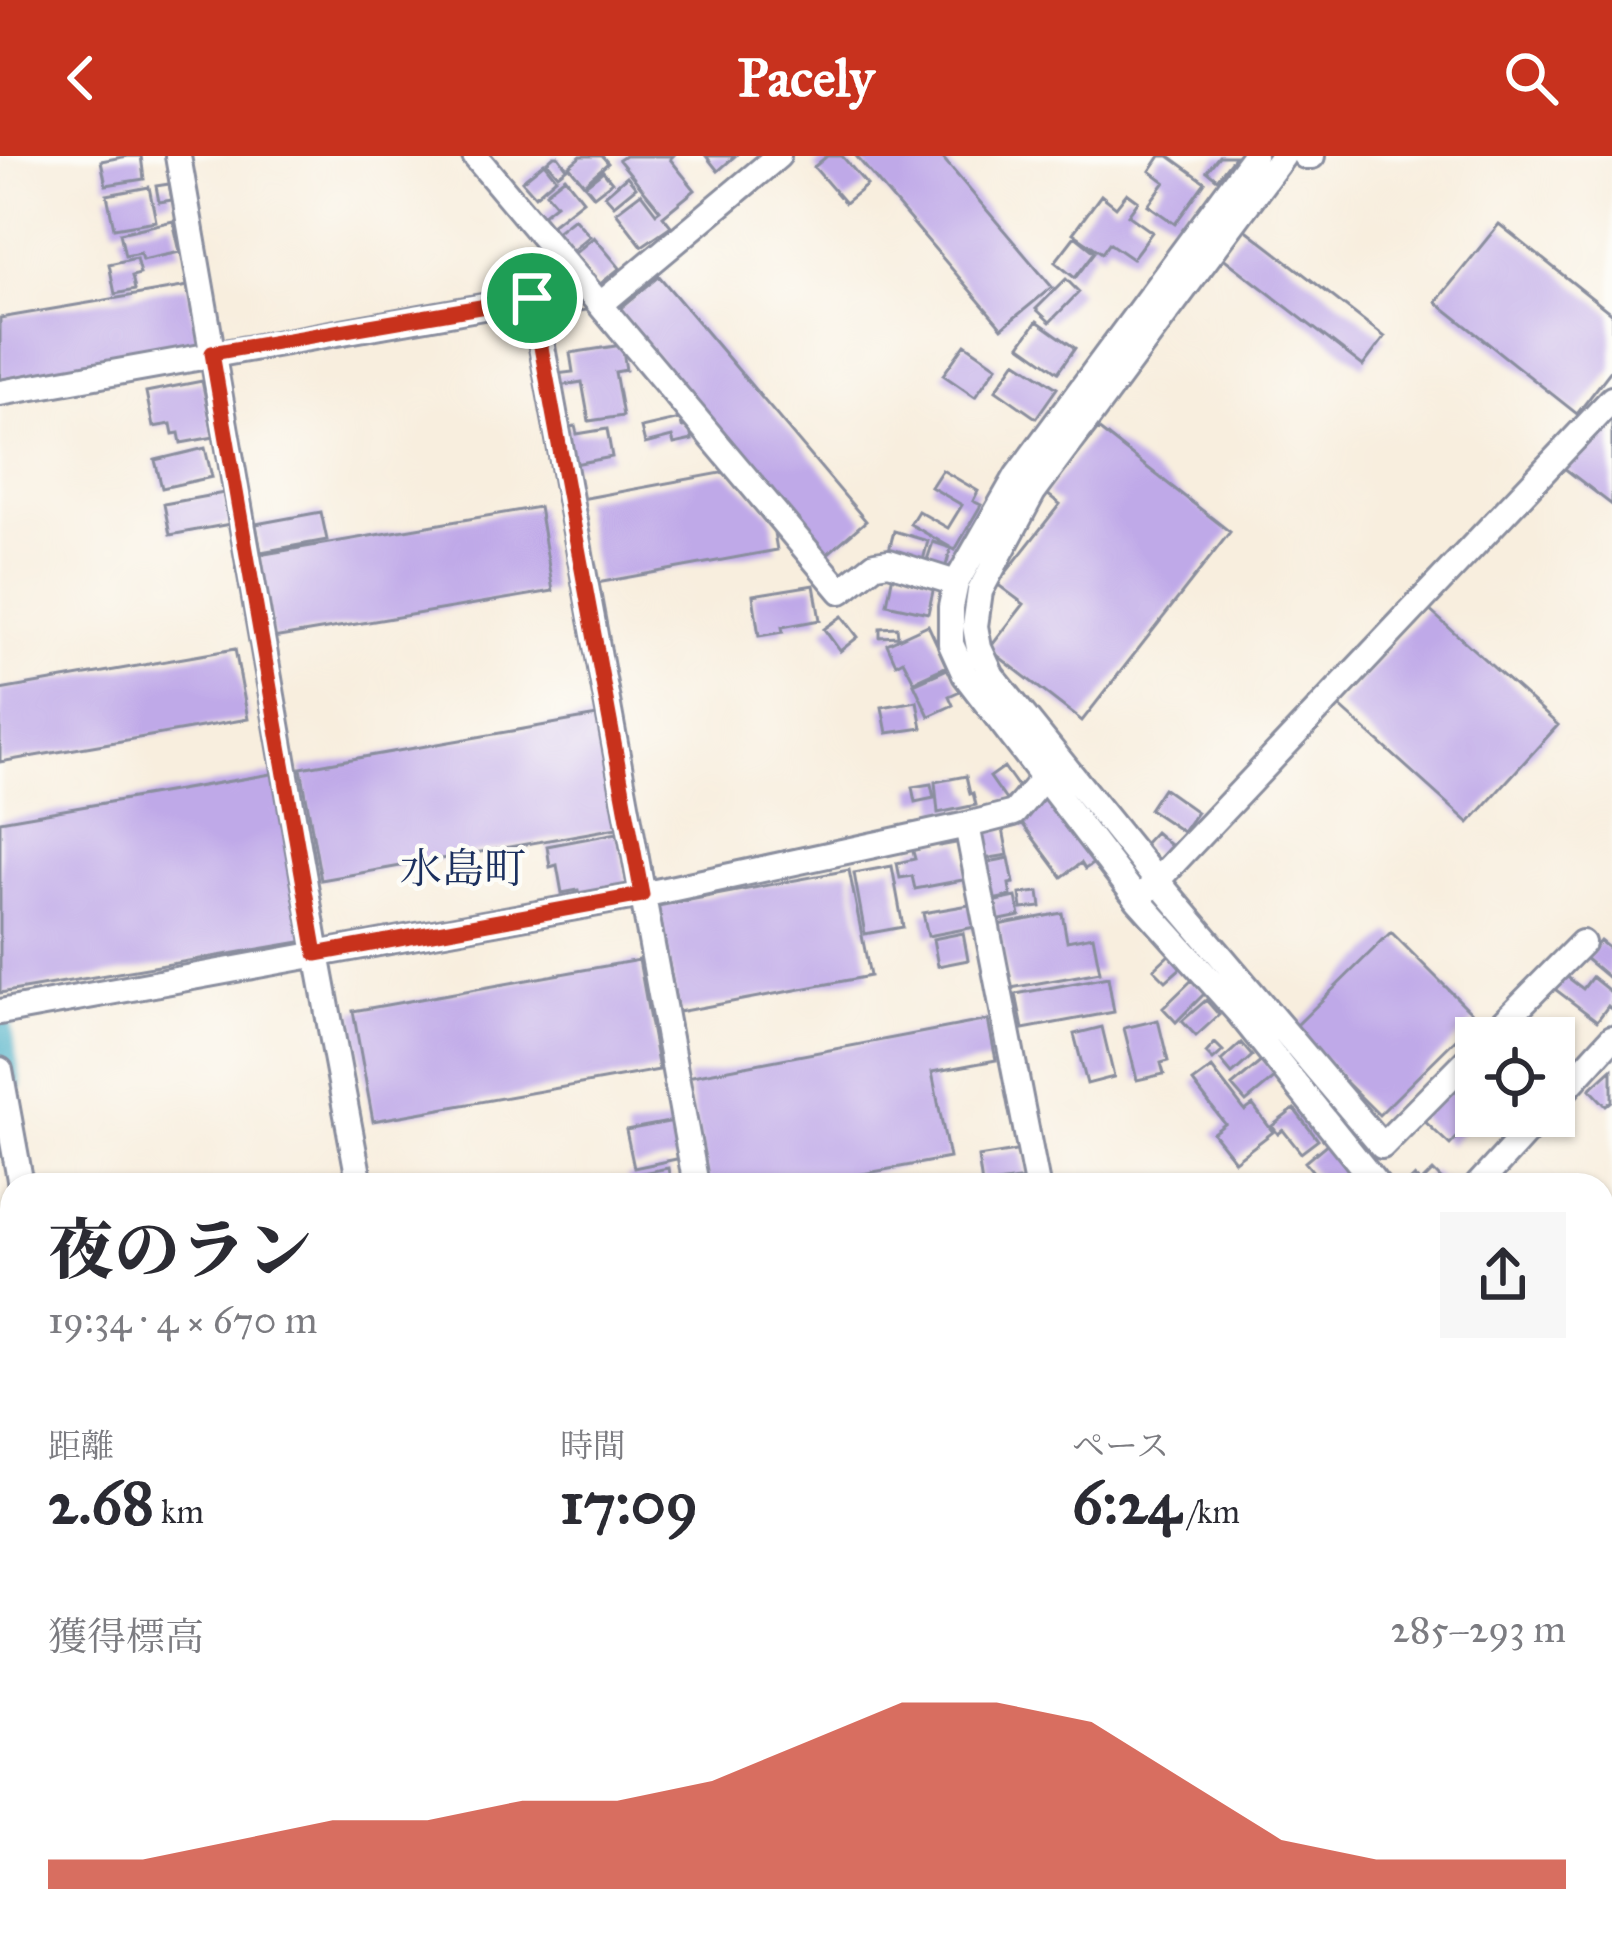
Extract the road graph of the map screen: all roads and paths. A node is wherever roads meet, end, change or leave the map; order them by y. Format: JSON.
{"nodes":[{"id":1,"x":178,"y":156,"type":"edge"},
{"id":2,"x":476,"y":156,"type":"edge"},
{"id":3,"x":778,"y":156,"type":"edge"},
{"id":4,"x":1259,"y":163,"type":"edge"},
{"id":5,"x":592,"y":294,"type":"junction"},
{"id":6,"x":532,"y":298,"type":"junction"},
{"id":7,"x":212,"y":353,"type":"junction"},
{"id":8,"x":0,"y":393,"type":"edge"},
{"id":9,"x":1612,"y":400,"type":"edge"},
{"id":10,"x":961,"y":614,"type":"junction"},
{"id":11,"x":1045,"y":777,"type":"junction"},
{"id":12,"x":967,"y":825,"type":"junction"},
{"id":13,"x":1158,"y":882,"type":"junction"},
{"id":14,"x":642,"y":895,"type":"junction"},
{"id":15,"x":1138,"y":899,"type":"junction"},
{"id":16,"x":1582,"y":943,"type":"dead end"},
{"id":17,"x":316,"y":954,"type":"junction"},
{"id":18,"x":0,"y":1012,"type":"edge"},
{"id":19,"x":1510,"y":1017,"type":"edge"},
{"id":20,"x":1612,"y":1038,"type":"edge"},
{"id":21,"x":0,"y":1070,"type":"edge"},
{"id":22,"x":1455,"y":1072,"type":"edge"},
{"id":23,"x":1575,"y":1079,"type":"edge"},
{"id":24,"x":1522,"y":1137,"type":"edge"},
{"id":25,"x":19,"y":1173,"type":"edge"},
{"id":26,"x":358,"y":1173,"type":"edge"},
{"id":27,"x":694,"y":1173,"type":"edge"},
{"id":28,"x":1035,"y":1173,"type":"edge"},
{"id":29,"x":1367,"y":1173,"type":"edge"},
{"id":30,"x":1489,"y":1173,"type":"edge"}],
"edges":[{"from":1,"to":7,"type":"street"},
{"from":2,"to":5,"type":"street"},
{"from":3,"to":5,"type":"street"},
{"from":4,"to":10,"type":"street"},
{"from":4,"to":10,"type":"street"},
{"from":5,"to":6,"type":"street"},
{"from":5,"to":10,"type":"street"},
{"from":6,"to":7,"type":"street"},
{"from":6,"to":14,"type":"street"},
{"from":7,"to":8,"type":"street"},
{"from":7,"to":17,"type":"street"},
{"from":9,"to":13,"type":"street"},
{"from":10,"to":11,"type":"street"},
{"from":10,"to":13,"type":"street"},
{"from":11,"to":12,"type":"street"},
{"from":11,"to":15,"type":"street"},
{"from":12,"to":14,"type":"street"},
{"from":12,"to":28,"type":"street"},
{"from":13,"to":15,"type":"street"},
{"from":13,"to":22,"type":"street"},
{"from":14,"to":17,"type":"street"},
{"from":14,"to":27,"type":"street"},
{"from":15,"to":29,"type":"street"},
{"from":16,"to":19,"type":"street"},
{"from":17,"to":18,"type":"street"},
{"from":17,"to":26,"type":"street"},
{"from":20,"to":23,"type":"street"},
{"from":21,"to":25,"type":"street"},
{"from":24,"to":30,"type":"street"}]}
